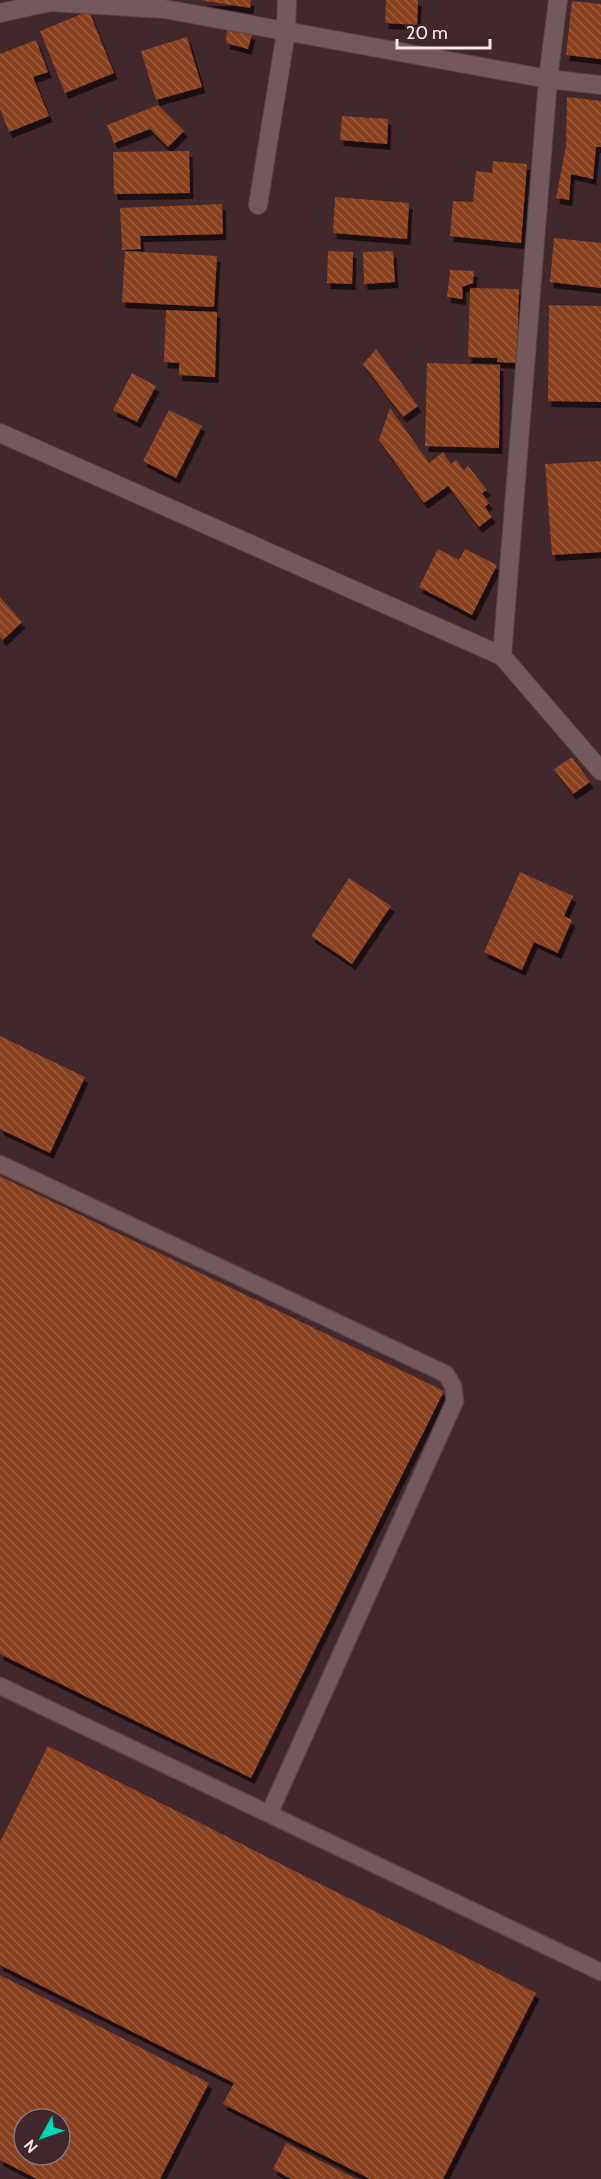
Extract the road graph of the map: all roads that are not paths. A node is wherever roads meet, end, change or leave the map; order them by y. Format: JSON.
{"nodes":[{"id":1,"x":287,"y":0,"type":"edge"},
{"id":2,"x":558,"y":0,"type":"edge"},
{"id":3,"x":0,"y":13,"type":"edge"},
{"id":4,"x":286,"y":32,"type":"junction"},
{"id":5,"x":548,"y":79,"type":"junction"},
{"id":6,"x":601,"y":85,"type":"edge"},
{"id":7,"x":258,"y":205,"type":"dead end"},
{"id":8,"x":0,"y":433,"type":"edge"},
{"id":9,"x":502,"y":656,"type":"junction"},
{"id":10,"x":601,"y":771,"type":"edge"},
{"id":11,"x":0,"y":1164,"type":"edge"},
{"id":12,"x":0,"y":1686,"type":"edge"},
{"id":13,"x":269,"y":1814,"type":"junction"},
{"id":14,"x":601,"y":1972,"type":"edge"}],
"edges":[{"from":1,"to":4,"type":"street"},
{"from":2,"to":5,"type":"street"},
{"from":3,"to":4,"type":"street"},
{"from":4,"to":5,"type":"street"},
{"from":4,"to":7,"type":"street"},
{"from":5,"to":6,"type":"street"},
{"from":5,"to":9,"type":"street"},
{"from":8,"to":9,"type":"street"},
{"from":9,"to":10,"type":"street"},
{"from":11,"to":13,"type":"lane"},
{"from":12,"to":13,"type":"lane"},
{"from":13,"to":14,"type":"lane"}]}
